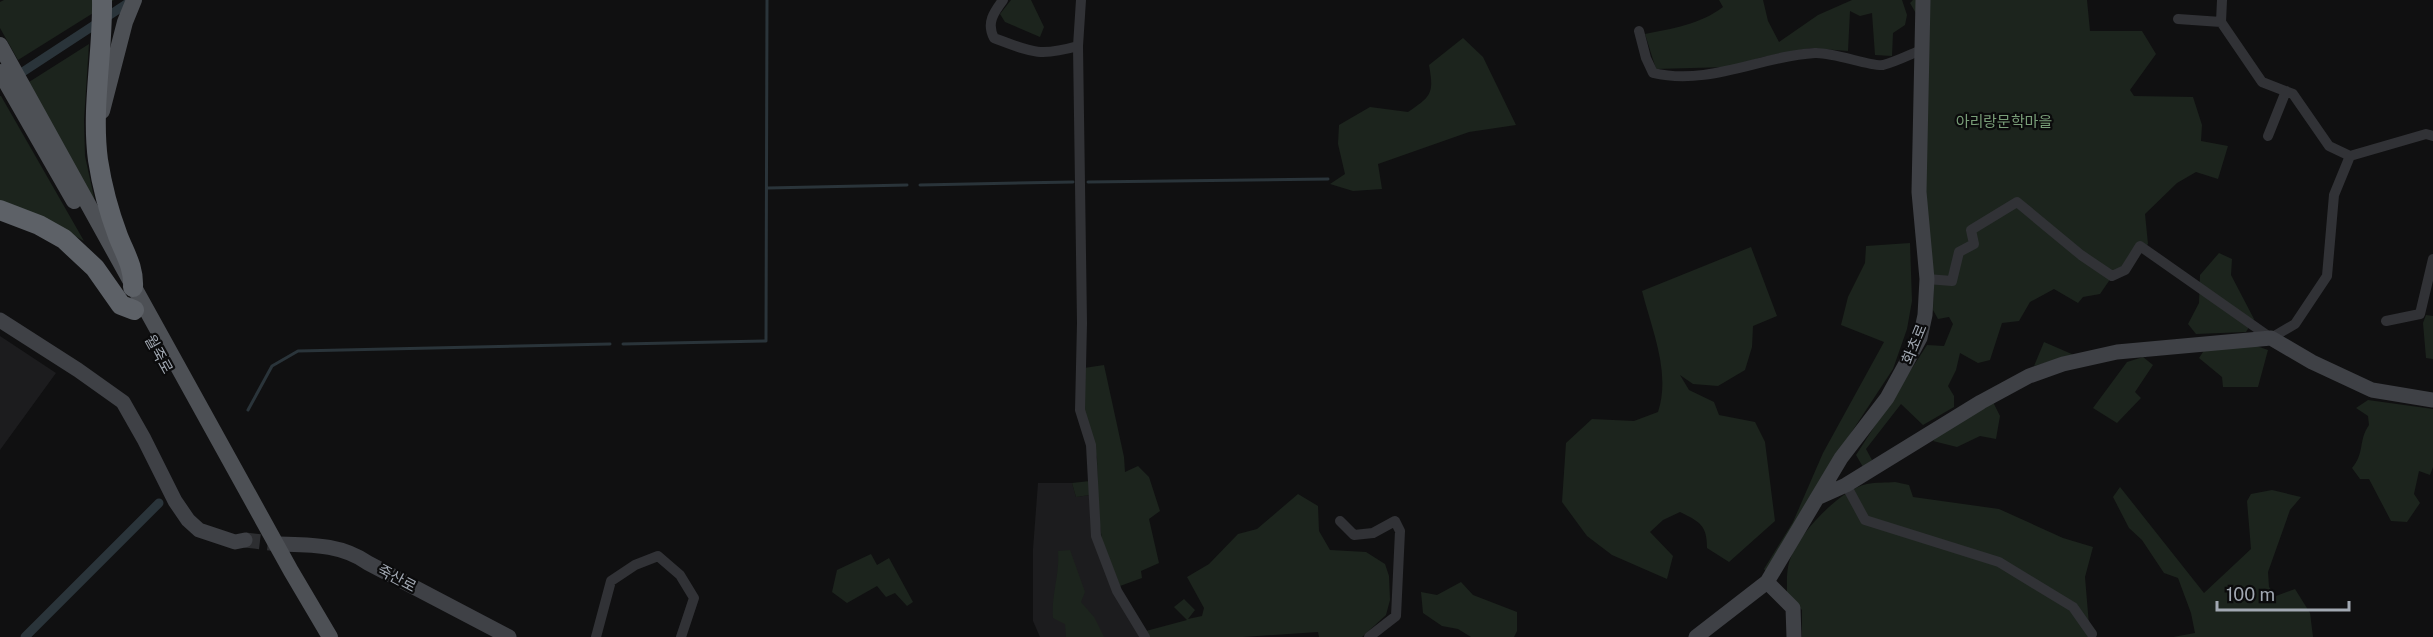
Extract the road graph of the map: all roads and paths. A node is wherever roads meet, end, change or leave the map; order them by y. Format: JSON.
{"nodes":[{"id":1,"x":102,"y":0,"type":"edge"},
{"id":2,"x":134,"y":0,"type":"edge"},
{"id":3,"x":1004,"y":0,"type":"edge"},
{"id":4,"x":1081,"y":0,"type":"edge"},
{"id":5,"x":1923,"y":0,"type":"edge"},
{"id":6,"x":2222,"y":0,"type":"edge"},
{"id":7,"x":2178,"y":19,"type":"dead end"},
{"id":8,"x":2221,"y":22,"type":"junction"},
{"id":9,"x":1639,"y":31,"type":"dead end"},
{"id":10,"x":1078,"y":46,"type":"junction"},
{"id":11,"x":2,"y":48,"type":"edge"},
{"id":12,"x":1921,"y":50,"type":"junction"},
{"id":13,"x":105,"y":67,"type":"junction"},
{"id":14,"x":0,"y":72,"type":"edge"},
{"id":15,"x":2286,"y":91,"type":"junction"},
{"id":16,"x":27,"y":105,"type":"junction"},
{"id":17,"x":2268,"y":136,"type":"dead end"},
{"id":18,"x":2433,"y":136,"type":"edge"},
{"id":19,"x":2350,"y":156,"type":"junction"},
{"id":20,"x":0,"y":210,"type":"edge"},
{"id":21,"x":2433,"y":260,"type":"edge"},
{"id":22,"x":1927,"y":279,"type":"junction"},
{"id":23,"x":134,"y":287,"type":"junction"},
{"id":24,"x":134,"y":310,"type":"junction"},
{"id":25,"x":0,"y":320,"type":"edge"},
{"id":26,"x":2386,"y":321,"type":"dead end"},
{"id":27,"x":2271,"y":338,"type":"junction"},
{"id":28,"x":2433,"y":400,"type":"edge"},
{"id":29,"x":1846,"y":485,"type":"junction"},
{"id":30,"x":1817,"y":498,"type":"junction"},
{"id":31,"x":1340,"y":521,"type":"dead end"},
{"id":32,"x":245,"y":540,"type":"tunnel mouth"},
{"id":33,"x":279,"y":544,"type":"tunnel mouth"},
{"id":34,"x":1767,"y":582,"type":"junction"},
{"id":35,"x":2092,"y":634,"type":"dead end"},
{"id":36,"x":317,"y":637,"type":"edge"},
{"id":37,"x":330,"y":637,"type":"edge"},
{"id":38,"x":509,"y":637,"type":"edge"},
{"id":39,"x":596,"y":637,"type":"edge"},
{"id":40,"x":681,"y":637,"type":"edge"},
{"id":41,"x":1145,"y":637,"type":"edge"},
{"id":42,"x":1369,"y":637,"type":"edge"},
{"id":43,"x":1696,"y":637,"type":"edge"},
{"id":44,"x":1794,"y":637,"type":"edge"}],
"edges":[{"from":1,"to":13,"type":"highway"},
{"from":2,"to":13,"type":"main road"},
{"from":3,"to":10,"type":"street"},
{"from":4,"to":10,"type":"street"},
{"from":5,"to":12,"type":"street","name":"화초로"},
{"from":6,"to":8,"type":"street"},
{"from":7,"to":8,"type":"street"},
{"from":8,"to":15,"type":"street"},
{"from":9,"to":12,"type":"street"},
{"from":10,"to":41,"type":"street"},
{"from":11,"to":16,"type":"main road"},
{"from":12,"to":22,"type":"street","name":"화초로"},
{"from":13,"to":23,"type":"highway"},
{"from":14,"to":16,"type":"main road","name":"월죽로"},
{"from":15,"to":17,"type":"street"},
{"from":15,"to":19,"type":"street"},
{"from":16,"to":23,"type":"main road","name":"월죽로"},
{"from":16,"to":24,"type":"main road","name":"월죽로"},
{"from":18,"to":19,"type":"street"},
{"from":19,"to":27,"type":"street"},
{"from":20,"to":24,"type":"highway"},
{"from":21,"to":26,"type":"street"},
{"from":22,"to":27,"type":"street"},
{"from":22,"to":30,"type":"street","name":"화초로"},
{"from":23,"to":37,"type":"main road","name":"월죽로"},
{"from":24,"to":36,"type":"main road","name":"월죽로"},
{"from":25,"to":32,"type":"street"},
{"from":27,"to":28,"type":"street"},
{"from":27,"to":29,"type":"street"},
{"from":29,"to":30,"type":"street"},
{"from":29,"to":35,"type":"street"},
{"from":30,"to":34,"type":"street","name":"화초로"},
{"from":31,"to":42,"type":"street"},
{"from":33,"to":38,"type":"street","name":"죽산로"},
{"from":34,"to":43,"type":"street"},
{"from":34,"to":44,"type":"street"},
{"from":39,"to":40,"type":"street"}]}
